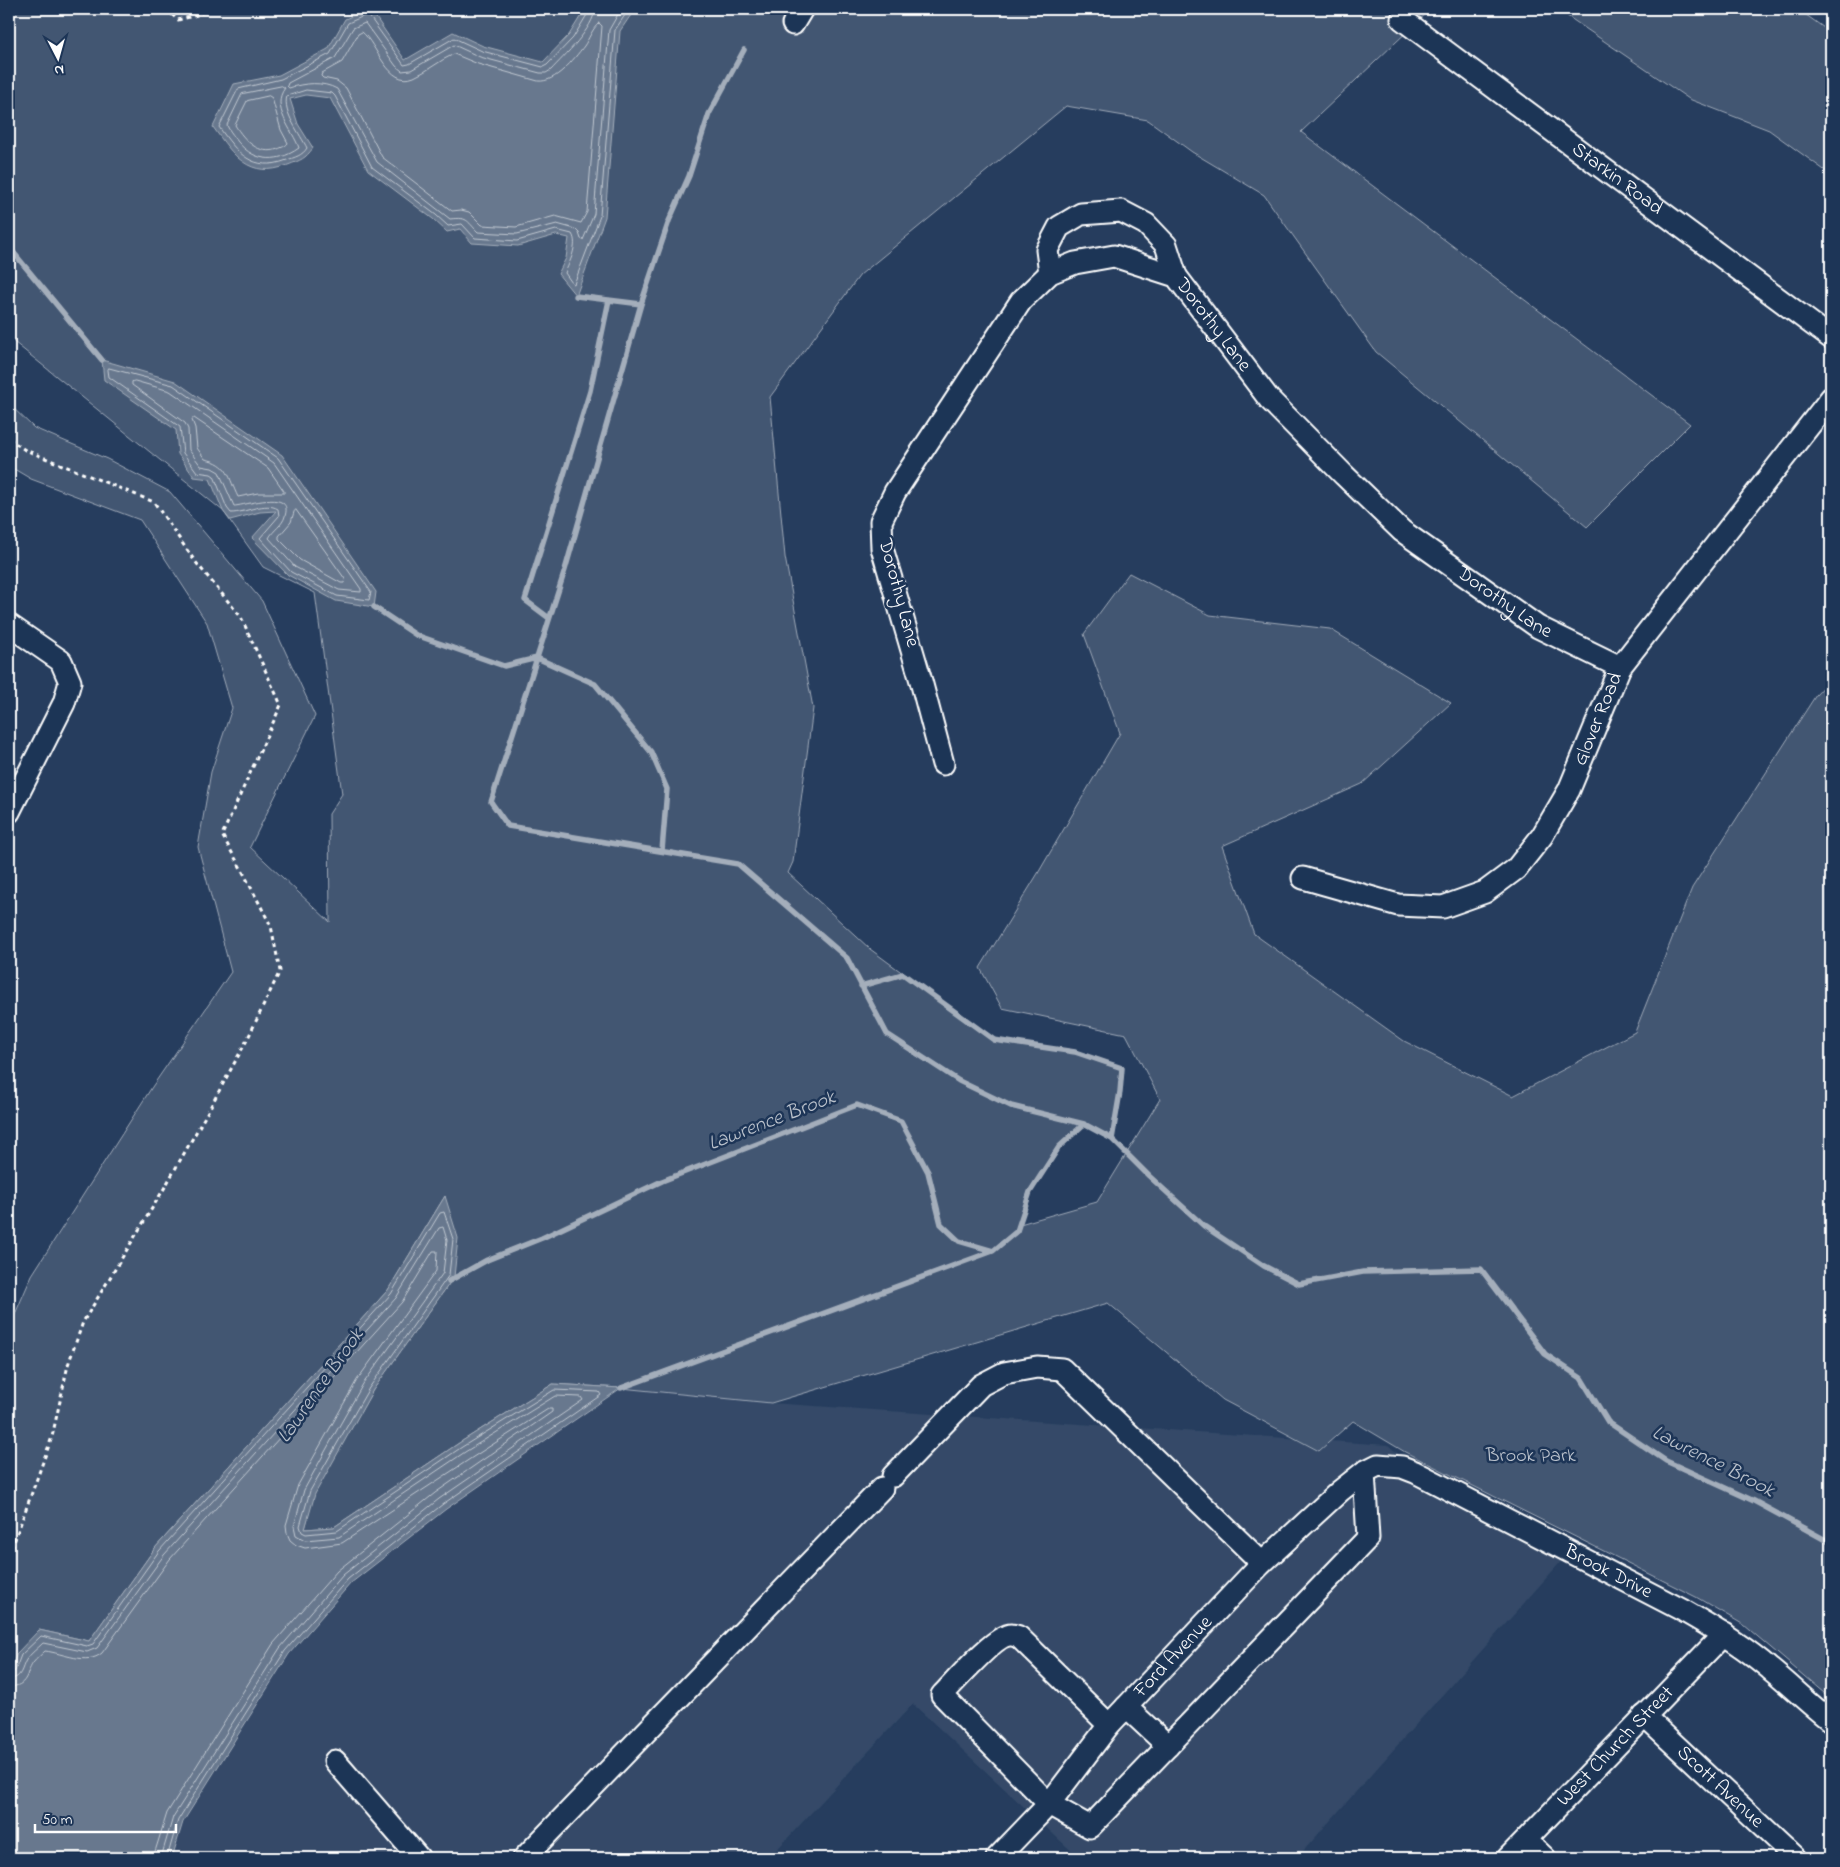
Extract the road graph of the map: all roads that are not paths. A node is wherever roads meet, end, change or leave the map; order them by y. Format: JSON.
{"nodes":[{"id":1,"x":1402,"y":19,"type":"dead end"},
{"id":2,"x":1050,"y":273,"type":"junction"},
{"id":3,"x":1176,"y":276,"type":"junction"},
{"id":4,"x":1831,"y":338,"type":"edge"},
{"id":5,"x":1831,"y":398,"type":"edge"},
{"id":6,"x":9,"y":626,"type":"edge"},
{"id":7,"x":1620,"y":667,"type":"junction"},
{"id":8,"x":943,"y":764,"type":"dead end"},
{"id":9,"x":9,"y":812,"type":"edge"},
{"id":10,"x":1303,"y":878,"type":"dead end"},
{"id":11,"x":1364,"y":1472,"type":"junction"},
{"id":12,"x":1262,"y":1563,"type":"junction"},
{"id":13,"x":1724,"y":1634,"type":"junction"},
{"id":14,"x":1126,"y":1707,"type":"junction"},
{"id":15,"x":1644,"y":1716,"type":"junction"},
{"id":16,"x":1831,"y":1721,"type":"edge"},
{"id":17,"x":1109,"y":1725,"type":"junction"},
{"id":18,"x":1168,"y":1746,"type":"junction"},
{"id":19,"x":335,"y":1761,"type":"dead end"},
{"id":20,"x":1049,"y":1804,"type":"junction"},
{"id":21,"x":1526,"y":1840,"type":"junction"},
{"id":22,"x":420,"y":1858,"type":"edge"},
{"id":23,"x":524,"y":1858,"type":"edge"},
{"id":24,"x":997,"y":1858,"type":"edge"},
{"id":25,"x":1508,"y":1858,"type":"edge"},
{"id":26,"x":1545,"y":1858,"type":"edge"},
{"id":27,"x":1796,"y":1858,"type":"edge"}],
"edges":[{"from":1,"to":4,"type":"street","name":"Starkin Road"},
{"from":2,"to":3,"type":"street","name":"Dorothy Lane"},
{"from":2,"to":3,"type":"street"},
{"from":2,"to":8,"type":"street","name":"Dorothy Lane"},
{"from":3,"to":7,"type":"street","name":"Dorothy Lane"},
{"from":5,"to":7,"type":"street","name":"Glover Road"},
{"from":6,"to":9,"type":"street"},
{"from":7,"to":10,"type":"street","name":"Glover Road"},
{"from":11,"to":12,"type":"street","name":"Ford Avenue"},
{"from":11,"to":13,"type":"street","name":"Brook Drive"},
{"from":11,"to":18,"type":"street"},
{"from":12,"to":14,"type":"street","name":"Ford Avenue"},
{"from":12,"to":23,"type":"street"},
{"from":13,"to":15,"type":"street","name":"West Church Street"},
{"from":13,"to":16,"type":"street","name":"Brook Drive"},
{"from":14,"to":17,"type":"street","name":"Ford Avenue"},
{"from":14,"to":18,"type":"street"},
{"from":15,"to":21,"type":"street","name":"West Church Street"},
{"from":15,"to":27,"type":"street","name":"Scott Avenue"},
{"from":17,"to":20,"type":"street","name":"Ford Avenue"},
{"from":17,"to":20,"type":"street"},
{"from":18,"to":20,"type":"street"},
{"from":19,"to":22,"type":"street"},
{"from":20,"to":24,"type":"street","name":"Ford Avenue"},
{"from":21,"to":25,"type":"street","name":"West Church Street"},
{"from":21,"to":26,"type":"street"}]}
